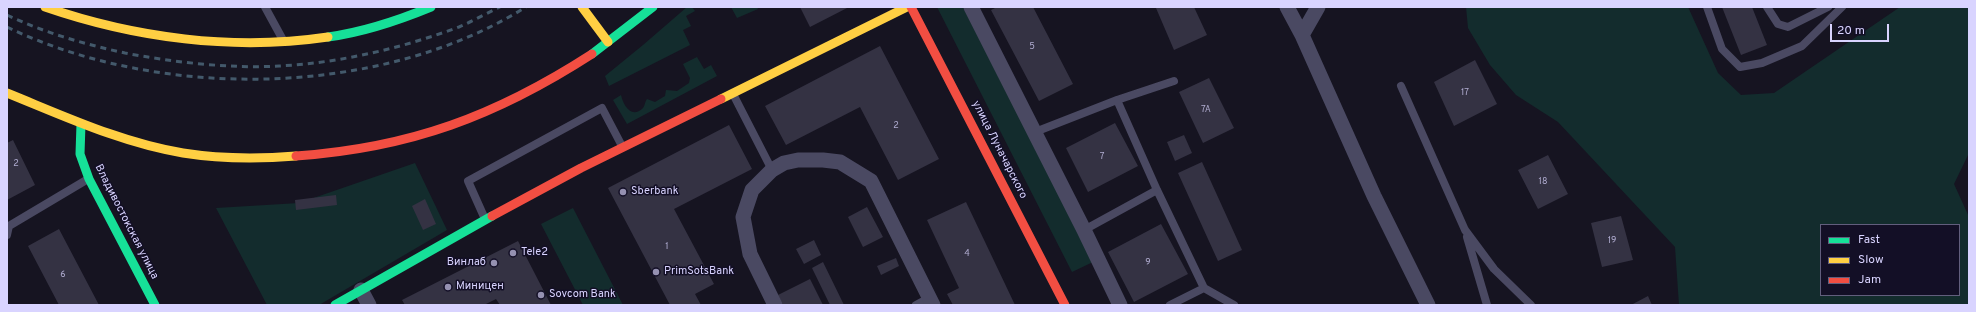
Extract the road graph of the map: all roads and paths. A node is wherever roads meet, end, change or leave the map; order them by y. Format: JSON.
{"nodes":[{"id":1,"x":45,"y":7,"type":"edge"},
{"id":2,"x":265,"y":7,"type":"edge"},
{"id":3,"x":431,"y":7,"type":"edge"},
{"id":4,"x":582,"y":7,"type":"edge"},
{"id":5,"x":653,"y":7,"type":"edge"},
{"id":6,"x":907,"y":7,"type":"edge"},
{"id":7,"x":911,"y":7,"type":"edge"},
{"id":8,"x":971,"y":7,"type":"edge"},
{"id":9,"x":1288,"y":7,"type":"edge"},
{"id":10,"x":1318,"y":7,"type":"edge"},
{"id":11,"x":1707,"y":7,"type":"edge"},
{"id":12,"x":1767,"y":7,"type":"edge"},
{"id":13,"x":1828,"y":7,"type":"edge"},
{"id":14,"x":1842,"y":7,"type":"edge"},
{"id":15,"x":412,"y":11,"type":"edge"},
{"id":16,"x":1302,"y":35,"type":"junction"},
{"id":17,"x":283,"y":41,"type":"junction"},
{"id":18,"x":608,"y":42,"type":"junction"},
{"id":19,"x":1174,"y":81,"type":"dead end"},
{"id":20,"x":1401,"y":86,"type":"dead end"},
{"id":21,"x":7,"y":93,"type":"edge"},
{"id":22,"x":733,"y":93,"type":"junction"},
{"id":23,"x":1117,"y":100,"type":"junction"},
{"id":24,"x":82,"y":124,"type":"junction"},
{"id":25,"x":1035,"y":132,"type":"junction"},
{"id":26,"x":623,"y":147,"type":"junction"},
{"id":27,"x":772,"y":170,"type":"junction"},
{"id":28,"x":89,"y":178,"type":"junction"},
{"id":29,"x":1157,"y":190,"type":"junction"},
{"id":30,"x":486,"y":219,"type":"junction"},
{"id":31,"x":8,"y":229,"type":"edge"},
{"id":32,"x":1084,"y":230,"type":"junction"},
{"id":33,"x":1465,"y":230,"type":"junction"},
{"id":34,"x":1204,"y":288,"type":"junction"},
{"id":35,"x":361,"y":290,"type":"junction"},
{"id":36,"x":931,"y":302,"type":"edge"},
{"id":37,"x":155,"y":305,"type":"edge"},
{"id":38,"x":335,"y":305,"type":"edge"},
{"id":39,"x":368,"y":305,"type":"edge"},
{"id":40,"x":775,"y":305,"type":"edge"},
{"id":41,"x":916,"y":305,"type":"edge"},
{"id":42,"x":1065,"y":305,"type":"edge"},
{"id":43,"x":1120,"y":305,"type":"edge"},
{"id":44,"x":1170,"y":305,"type":"edge"},
{"id":45,"x":1234,"y":305,"type":"edge"},
{"id":46,"x":1428,"y":305,"type":"edge"},
{"id":47,"x":1487,"y":305,"type":"edge"},
{"id":48,"x":1531,"y":305,"type":"edge"}],
"edges":[{"from":1,"to":17,"type":"main road"},
{"from":2,"to":17,"type":"lane"},
{"from":3,"to":15,"type":"main road"},
{"from":4,"to":18,"type":"main road"},
{"from":5,"to":18,"type":"main road"},
{"from":6,"to":22,"type":"main road"},
{"from":7,"to":42,"type":"main road","name":"улица Луначарского"},
{"from":8,"to":25,"type":"street"},
{"from":9,"to":16,"type":"street"},
{"from":10,"to":16,"type":"street"},
{"from":11,"to":14,"type":"lane"},
{"from":12,"to":13,"type":"lane"},
{"from":15,"to":17,"type":"main road"},
{"from":16,"to":46,"type":"street"},
{"from":18,"to":24,"type":"main road"},
{"from":19,"to":23,"type":"lane"},
{"from":20,"to":33,"type":"lane"},
{"from":21,"to":24,"type":"main road"},
{"from":22,"to":26,"type":"main road"},
{"from":22,"to":27,"type":"lane"},
{"from":23,"to":25,"type":"lane"},
{"from":23,"to":29,"type":"lane"},
{"from":24,"to":28,"type":"main road","name":"Владивостокская улица"},
{"from":25,"to":32,"type":"street"},
{"from":26,"to":30,"type":"main road"},
{"from":26,"to":30,"type":"lane"},
{"from":27,"to":36,"type":"street"},
{"from":27,"to":40,"type":"street"},
{"from":28,"to":31,"type":"lane"},
{"from":28,"to":37,"type":"main road","name":"Владивостокская улица"},
{"from":29,"to":32,"type":"lane"},
{"from":29,"to":34,"type":"lane"},
{"from":30,"to":35,"type":"main road"},
{"from":32,"to":43,"type":"street"},
{"from":33,"to":47,"type":"lane"},
{"from":33,"to":48,"type":"lane"},
{"from":34,"to":44,"type":"lane"},
{"from":34,"to":45,"type":"lane"},
{"from":35,"to":38,"type":"main road"},
{"from":35,"to":39,"type":"street"},
{"from":36,"to":41,"type":"lane"}]}
